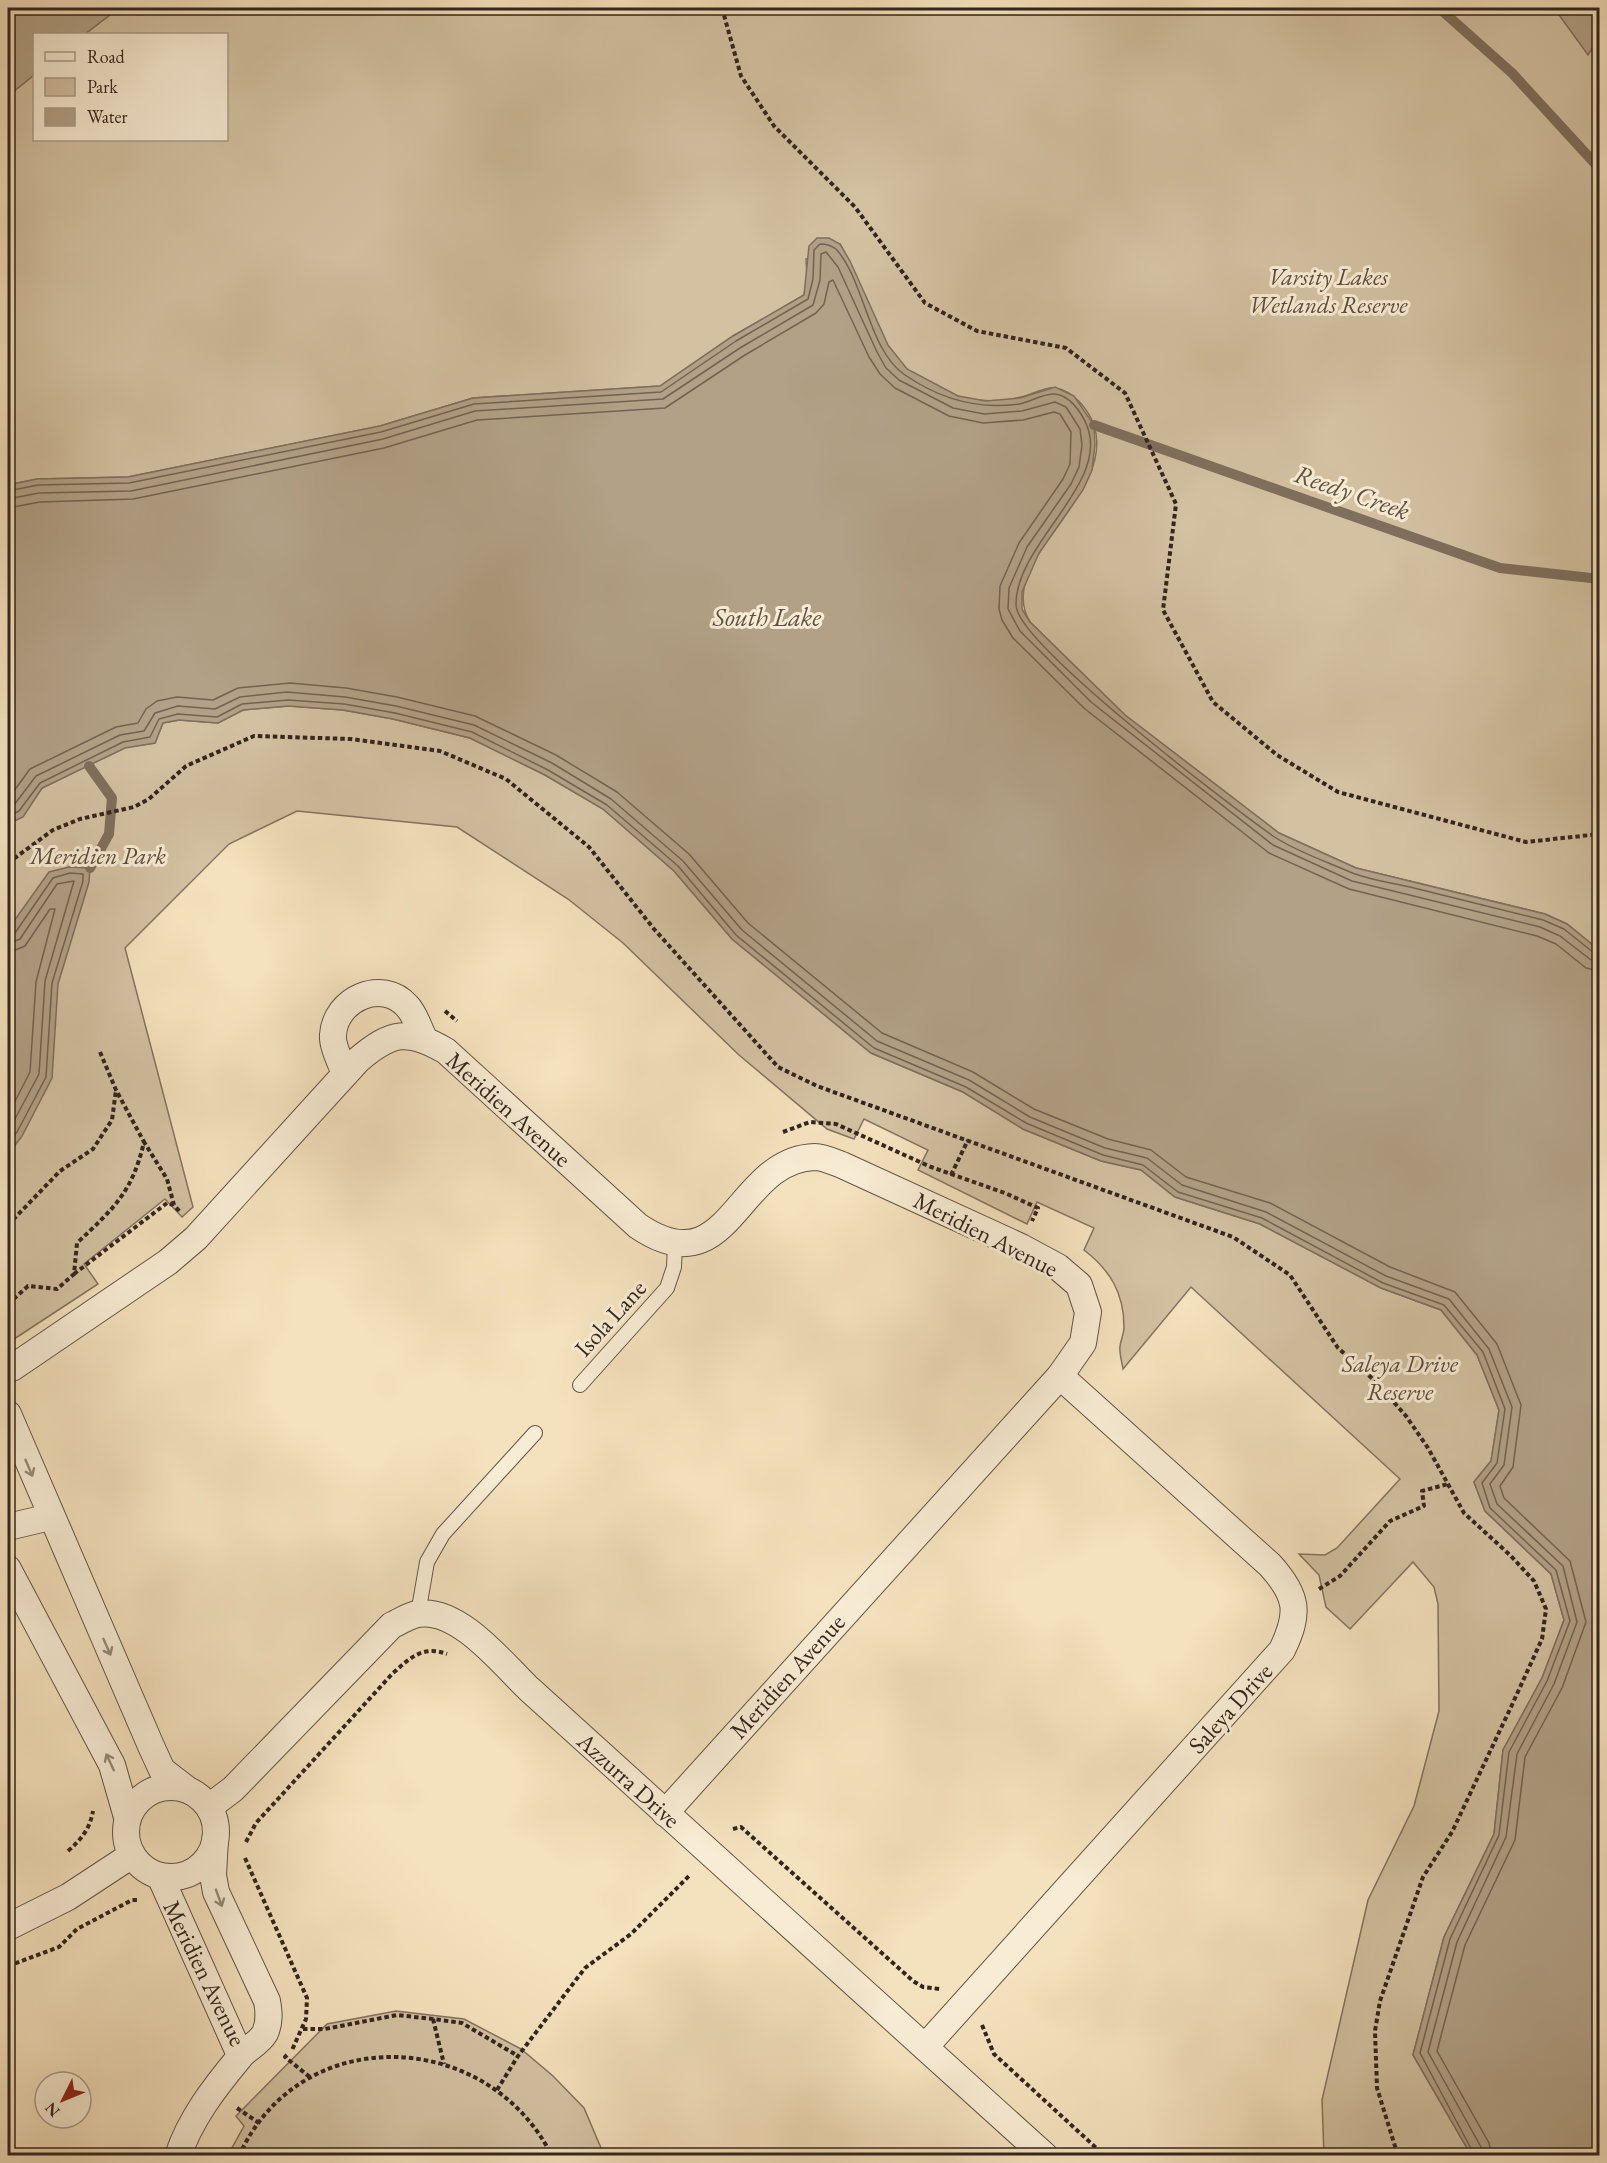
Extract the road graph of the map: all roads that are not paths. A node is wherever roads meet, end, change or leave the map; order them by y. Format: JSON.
{"nodes":[{"id":1,"x":424,"y":1038,"type":"junction"},
{"id":2,"x":345,"y":1074,"type":"junction"},
{"id":3,"x":675,"y":1244,"type":"junction"},
{"id":4,"x":9,"y":1373,"type":"edge"},
{"id":5,"x":1060,"y":1376,"type":"junction"},
{"id":6,"x":580,"y":1385,"type":"dead end"},
{"id":7,"x":8,"y":1414,"type":"edge"},
{"id":8,"x":535,"y":1433,"type":"dead end"},
{"id":9,"x":50,"y":1517,"type":"junction"},
{"id":10,"x":8,"y":1527,"type":"edge"},
{"id":11,"x":8,"y":1569,"type":"edge"},
{"id":12,"x":418,"y":1614,"type":"junction"},
{"id":13,"x":188,"y":1790,"type":"junction"},
{"id":14,"x":209,"y":1807,"type":"junction"},
{"id":15,"x":665,"y":1813,"type":"junction"},
{"id":16,"x":127,"y":1817,"type":"junction"},
{"id":17,"x":215,"y":1840,"type":"junction"},
{"id":18,"x":132,"y":1855,"type":"junction"},
{"id":19,"x":160,"y":1876,"type":"junction"},
{"id":20,"x":8,"y":1927,"type":"edge"},
{"id":21,"x":925,"y":2047,"type":"junction"},
{"id":22,"x":240,"y":2055,"type":"junction"},
{"id":23,"x":178,"y":2156,"type":"edge"},
{"id":24,"x":1045,"y":2156,"type":"edge"}],
"edges":[{"from":1,"to":2,"type":"street","name":"Meridien Avenue"},
{"from":1,"to":2,"type":"street","name":"Meridien Avenue"},
{"from":1,"to":3,"type":"street","name":"Meridien Avenue"},
{"from":2,"to":4,"type":"street","name":"Meridien Avenue"},
{"from":3,"to":5,"type":"street","name":"Meridien Avenue"},
{"from":3,"to":6,"type":"lane","name":"Isola Lane"},
{"from":5,"to":15,"type":"street","name":"Meridien Avenue"},
{"from":5,"to":21,"type":"street","name":"Saleya Drive"},
{"from":7,"to":9,"type":"street","one_way":true},
{"from":8,"to":12,"type":"lane"},
{"from":9,"to":10,"type":"street"},
{"from":9,"to":13,"type":"street","one_way":true},
{"from":16,"to":11,"type":"street","one_way":true},
{"from":12,"to":14,"type":"street"},
{"from":12,"to":15,"type":"street","name":"Azzurra Drive"},
{"from":13,"to":14,"type":"street"},
{"from":13,"to":16,"type":"street"},
{"from":14,"to":17,"type":"street"},
{"from":15,"to":21,"type":"street","name":"Azzurra Drive"},
{"from":16,"to":18,"type":"street"},
{"from":17,"to":19,"type":"street"},
{"from":17,"to":22,"type":"street","name":"Meridien Avenue","one_way":true},
{"from":18,"to":19,"type":"street"},
{"from":18,"to":20,"type":"street"},
{"from":19,"to":22,"type":"street","name":"Meridien Avenue"},
{"from":21,"to":24,"type":"street","name":"Azzurra Drive"},
{"from":22,"to":23,"type":"street"}]}
